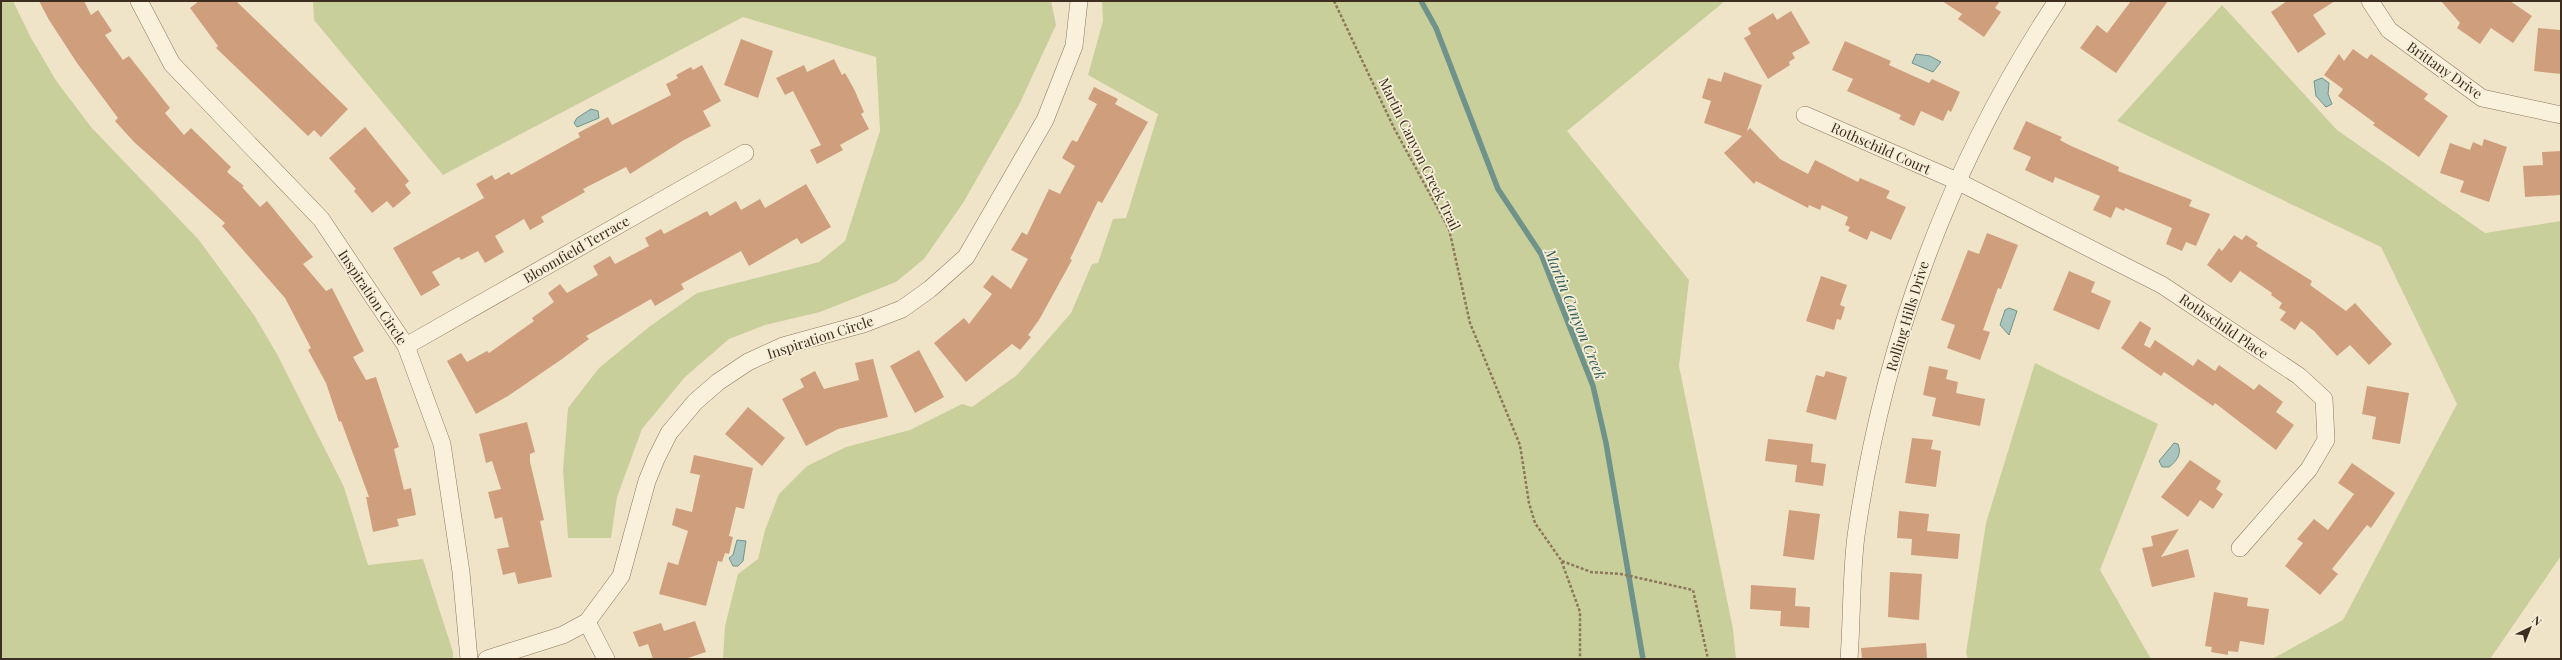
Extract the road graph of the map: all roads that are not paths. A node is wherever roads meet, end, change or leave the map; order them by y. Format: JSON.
{"nodes":[{"id":1,"x":139,"y":1,"type":"edge"},
{"id":2,"x":1079,"y":1,"type":"edge"},
{"id":3,"x":2057,"y":1,"type":"edge"},
{"id":4,"x":2370,"y":1,"type":"edge"},
{"id":5,"x":1805,"y":115,"type":"dead end"},
{"id":6,"x":2561,"y":115,"type":"edge"},
{"id":7,"x":745,"y":153,"type":"dead end"},
{"id":8,"x":1957,"y":181,"type":"junction"},
{"id":9,"x":406,"y":346,"type":"junction"},
{"id":10,"x":2240,"y":548,"type":"dead end"},
{"id":11,"x":587,"y":622,"type":"junction"},
{"id":12,"x":469,"y":659,"type":"edge"},
{"id":13,"x":487,"y":659,"type":"edge"},
{"id":14,"x":606,"y":659,"type":"edge"},
{"id":15,"x":1849,"y":659,"type":"edge"}],
"edges":[{"from":1,"to":9,"type":"street","name":"Inspiration Circle"},
{"from":2,"to":11,"type":"street","name":"Inspiration Circle"},
{"from":3,"to":8,"type":"street","name":"Rolling Hills Drive"},
{"from":4,"to":6,"type":"street","name":"Brittany Drive"},
{"from":5,"to":8,"type":"street","name":"Rothschild Court"},
{"from":7,"to":9,"type":"street","name":"Bloomfield Terrace"},
{"from":8,"to":10,"type":"street","name":"Rothschild Place"},
{"from":8,"to":15,"type":"street","name":"Rolling Hills Drive"},
{"from":9,"to":12,"type":"street","name":"Inspiration Circle"},
{"from":11,"to":13,"type":"street","name":"Inspiration Circle"},
{"from":11,"to":14,"type":"street"}]}
